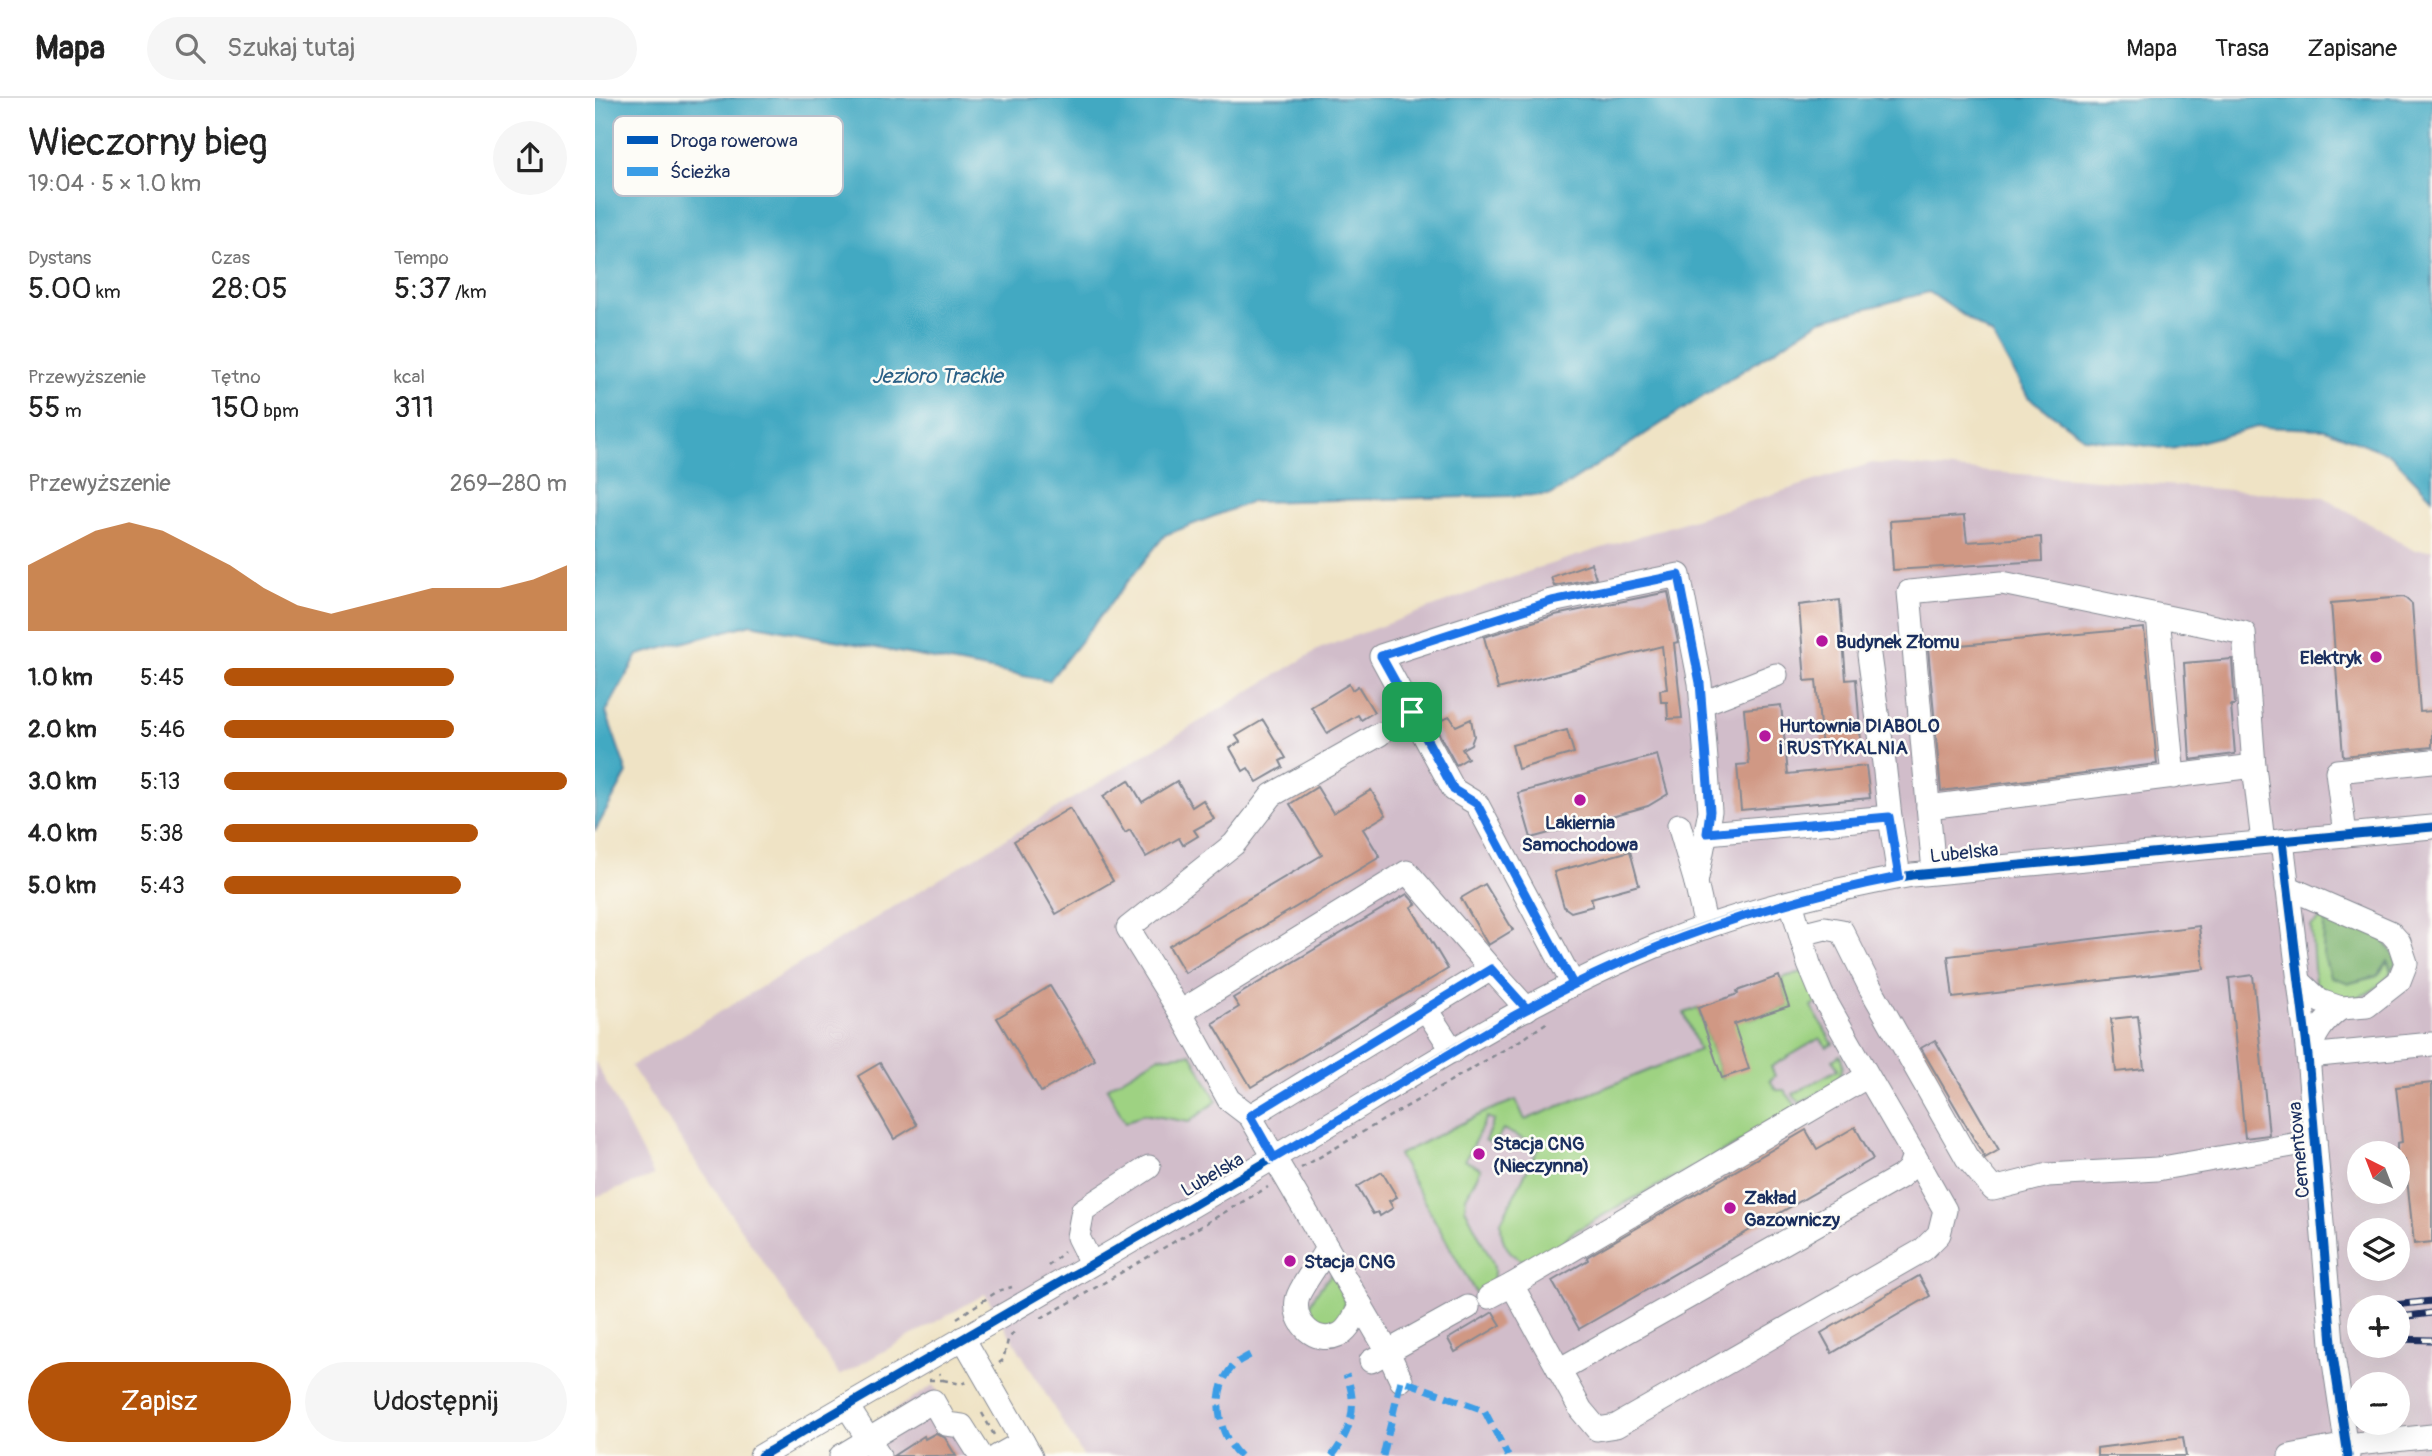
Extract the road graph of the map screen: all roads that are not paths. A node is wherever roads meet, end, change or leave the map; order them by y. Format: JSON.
{"nodes":[{"id":1,"x":2158,"y":616,"type":"junction"},
{"id":2,"x":1869,"y":655,"type":"dead end"},
{"id":3,"x":1776,"y":675,"type":"dead end"},
{"id":4,"x":1701,"y":704,"type":"junction"},
{"id":5,"x":1380,"y":734,"type":"dead end"},
{"id":6,"x":2432,"y":761,"type":"edge"},
{"id":7,"x":2254,"y":766,"type":"junction"},
{"id":8,"x":2173,"y":777,"type":"junction"},
{"id":9,"x":1928,"y":807,"type":"junction"},
{"id":10,"x":1889,"y":817,"type":"junction"},
{"id":11,"x":1679,"y":825,"type":"dead end"},
{"id":12,"x":2432,"y":827,"type":"edge"},
{"id":13,"x":1707,"y":833,"type":"junction"},
{"id":14,"x":2345,"y":835,"type":"junction"},
{"id":15,"x":2272,"y":841,"type":"junction"},
{"id":16,"x":1934,"y":872,"type":"junction"},
{"id":17,"x":1899,"y":877,"type":"junction"},
{"id":18,"x":1696,"y":883,"type":"junction"},
{"id":19,"x":2287,"y":887,"type":"junction"},
{"id":20,"x":1791,"y":902,"type":"junction"},
{"id":21,"x":1706,"y":927,"type":"junction"},
{"id":22,"x":1801,"y":934,"type":"junction"},
{"id":23,"x":1491,"y":969,"type":"junction"},
{"id":24,"x":2298,"y":980,"type":"junction"},
{"id":25,"x":1573,"y":984,"type":"junction"},
{"id":26,"x":2341,"y":1008,"type":"junction"},
{"id":27,"x":1425,"y":1009,"type":"junction"},
{"id":28,"x":1527,"y":1009,"type":"junction"},
{"id":29,"x":1180,"y":1012,"type":"junction"},
{"id":30,"x":2432,"y":1029,"type":"edge"},
{"id":31,"x":2432,"y":1044,"type":"edge"},
{"id":32,"x":1453,"y":1051,"type":"junction"},
{"id":33,"x":2352,"y":1053,"type":"junction"},
{"id":34,"x":2308,"y":1056,"type":"junction"},
{"id":35,"x":1868,"y":1076,"type":"junction"},
{"id":36,"x":1250,"y":1116,"type":"junction"},
{"id":37,"x":2315,"y":1141,"type":"junction"},
{"id":38,"x":1915,"y":1155,"type":"junction"},
{"id":39,"x":1274,"y":1158,"type":"junction"},
{"id":40,"x":1149,"y":1167,"type":"dead end"},
{"id":41,"x":1327,"y":1248,"type":"junction"},
{"id":42,"x":1091,"y":1263,"type":"junction"},
{"id":43,"x":1512,"y":1286,"type":"junction"},
{"id":44,"x":1489,"y":1297,"type":"dead end"},
{"id":45,"x":1361,"y":1305,"type":"junction"},
{"id":46,"x":1468,"y":1307,"type":"dead end"},
{"id":47,"x":963,"y":1338,"type":"junction"},
{"id":48,"x":1380,"y":1357,"type":"junction"},
{"id":49,"x":1559,"y":1370,"type":"junction"},
{"id":50,"x":1401,"y":1380,"type":"dead end"},
{"id":51,"x":847,"y":1406,"type":"junction"},
{"id":52,"x":2432,"y":1436,"type":"edge"},
{"id":53,"x":873,"y":1448,"type":"edge"},
{"id":54,"x":2347,"y":1451,"type":"edge"},
{"id":55,"x":1014,"y":1452,"type":"edge"},
{"id":56,"x":762,"y":1456,"type":"edge"},
{"id":57,"x":841,"y":1456,"type":"edge"},
{"id":58,"x":981,"y":1456,"type":"edge"},
{"id":59,"x":2290,"y":1456,"type":"edge"}],
"edges":[{"from":1,"to":7,"type":"street","name":"Cementowa"},
{"from":1,"to":8,"type":"street"},
{"from":1,"to":9,"type":"street"},
{"from":2,"to":10,"type":"street"},
{"from":3,"to":4,"type":"street"},
{"from":4,"to":13,"type":"street"},
{"from":4,"to":25,"type":"street"},
{"from":5,"to":29,"type":"street"},
{"from":6,"to":14,"type":"street"},
{"from":7,"to":8,"type":"street"},
{"from":7,"to":15,"type":"street","name":"Cementowa"},
{"from":8,"to":9,"type":"street"},
{"from":9,"to":16,"type":"street"},
{"from":10,"to":13,"type":"street"},
{"from":10,"to":17,"type":"street"},
{"from":11,"to":18,"type":"street"},
{"from":12,"to":14,"type":"street","name":"Lubelska"},
{"from":13,"to":18,"type":"street"},
{"from":14,"to":15,"type":"street","name":"Lubelska"},
{"from":15,"to":16,"type":"street","name":"Lubelska"},
{"from":15,"to":19,"type":"street","name":"Cementowa"},
{"from":16,"to":17,"type":"street","name":"Lubelska"},
{"from":17,"to":20,"type":"street","name":"Lubelska"},
{"from":18,"to":21,"type":"street"},
{"from":19,"to":24,"type":"street","name":"Cementowa"},
{"from":19,"to":26,"type":"street"},
{"from":20,"to":21,"type":"street","name":"Lubelska"},
{"from":20,"to":22,"type":"street"},
{"from":21,"to":25,"type":"street","name":"Lubelska"},
{"from":22,"to":35,"type":"street"},
{"from":22,"to":37,"type":"street"},
{"from":23,"to":27,"type":"street"},
{"from":23,"to":28,"type":"street"},
{"from":23,"to":29,"type":"street"},
{"from":24,"to":26,"type":"street"},
{"from":24,"to":34,"type":"street","name":"Cementowa"},
{"from":25,"to":28,"type":"street","name":"Lubelska"},
{"from":26,"to":34,"type":"street"},
{"from":27,"to":32,"type":"street"},
{"from":27,"to":36,"type":"street"},
{"from":28,"to":32,"type":"street","name":"Lubelska"},
{"from":29,"to":36,"type":"street"},
{"from":30,"to":33,"type":"street"},
{"from":31,"to":33,"type":"street"},
{"from":32,"to":39,"type":"street","name":"Lubelska"},
{"from":33,"to":34,"type":"street"},
{"from":34,"to":37,"type":"street","name":"Cementowa"},
{"from":35,"to":38,"type":"street"},
{"from":35,"to":43,"type":"street"},
{"from":36,"to":39,"type":"street"},
{"from":37,"to":54,"type":"street","name":"Cementowa"},
{"from":38,"to":49,"type":"street"},
{"from":38,"to":49,"type":"street"},
{"from":39,"to":41,"type":"street"},
{"from":39,"to":42,"type":"street","name":"Lubelska"},
{"from":40,"to":42,"type":"street"},
{"from":41,"to":45,"type":"street"},
{"from":41,"to":45,"type":"street"},
{"from":42,"to":47,"type":"street","name":"Lubelska"},
{"from":43,"to":44,"type":"street"},
{"from":43,"to":49,"type":"street"},
{"from":45,"to":48,"type":"street"},
{"from":46,"to":48,"type":"street"},
{"from":47,"to":51,"type":"street","name":"Lubelska"},
{"from":47,"to":55,"type":"street"},
{"from":48,"to":50,"type":"street"},
{"from":51,"to":53,"type":"street"},
{"from":51,"to":56,"type":"street","name":"Lubelska"},
{"from":52,"to":54,"type":"street"},
{"from":53,"to":57,"type":"street"},
{"from":53,"to":58,"type":"street"},
{"from":54,"to":59,"type":"street"}]}
